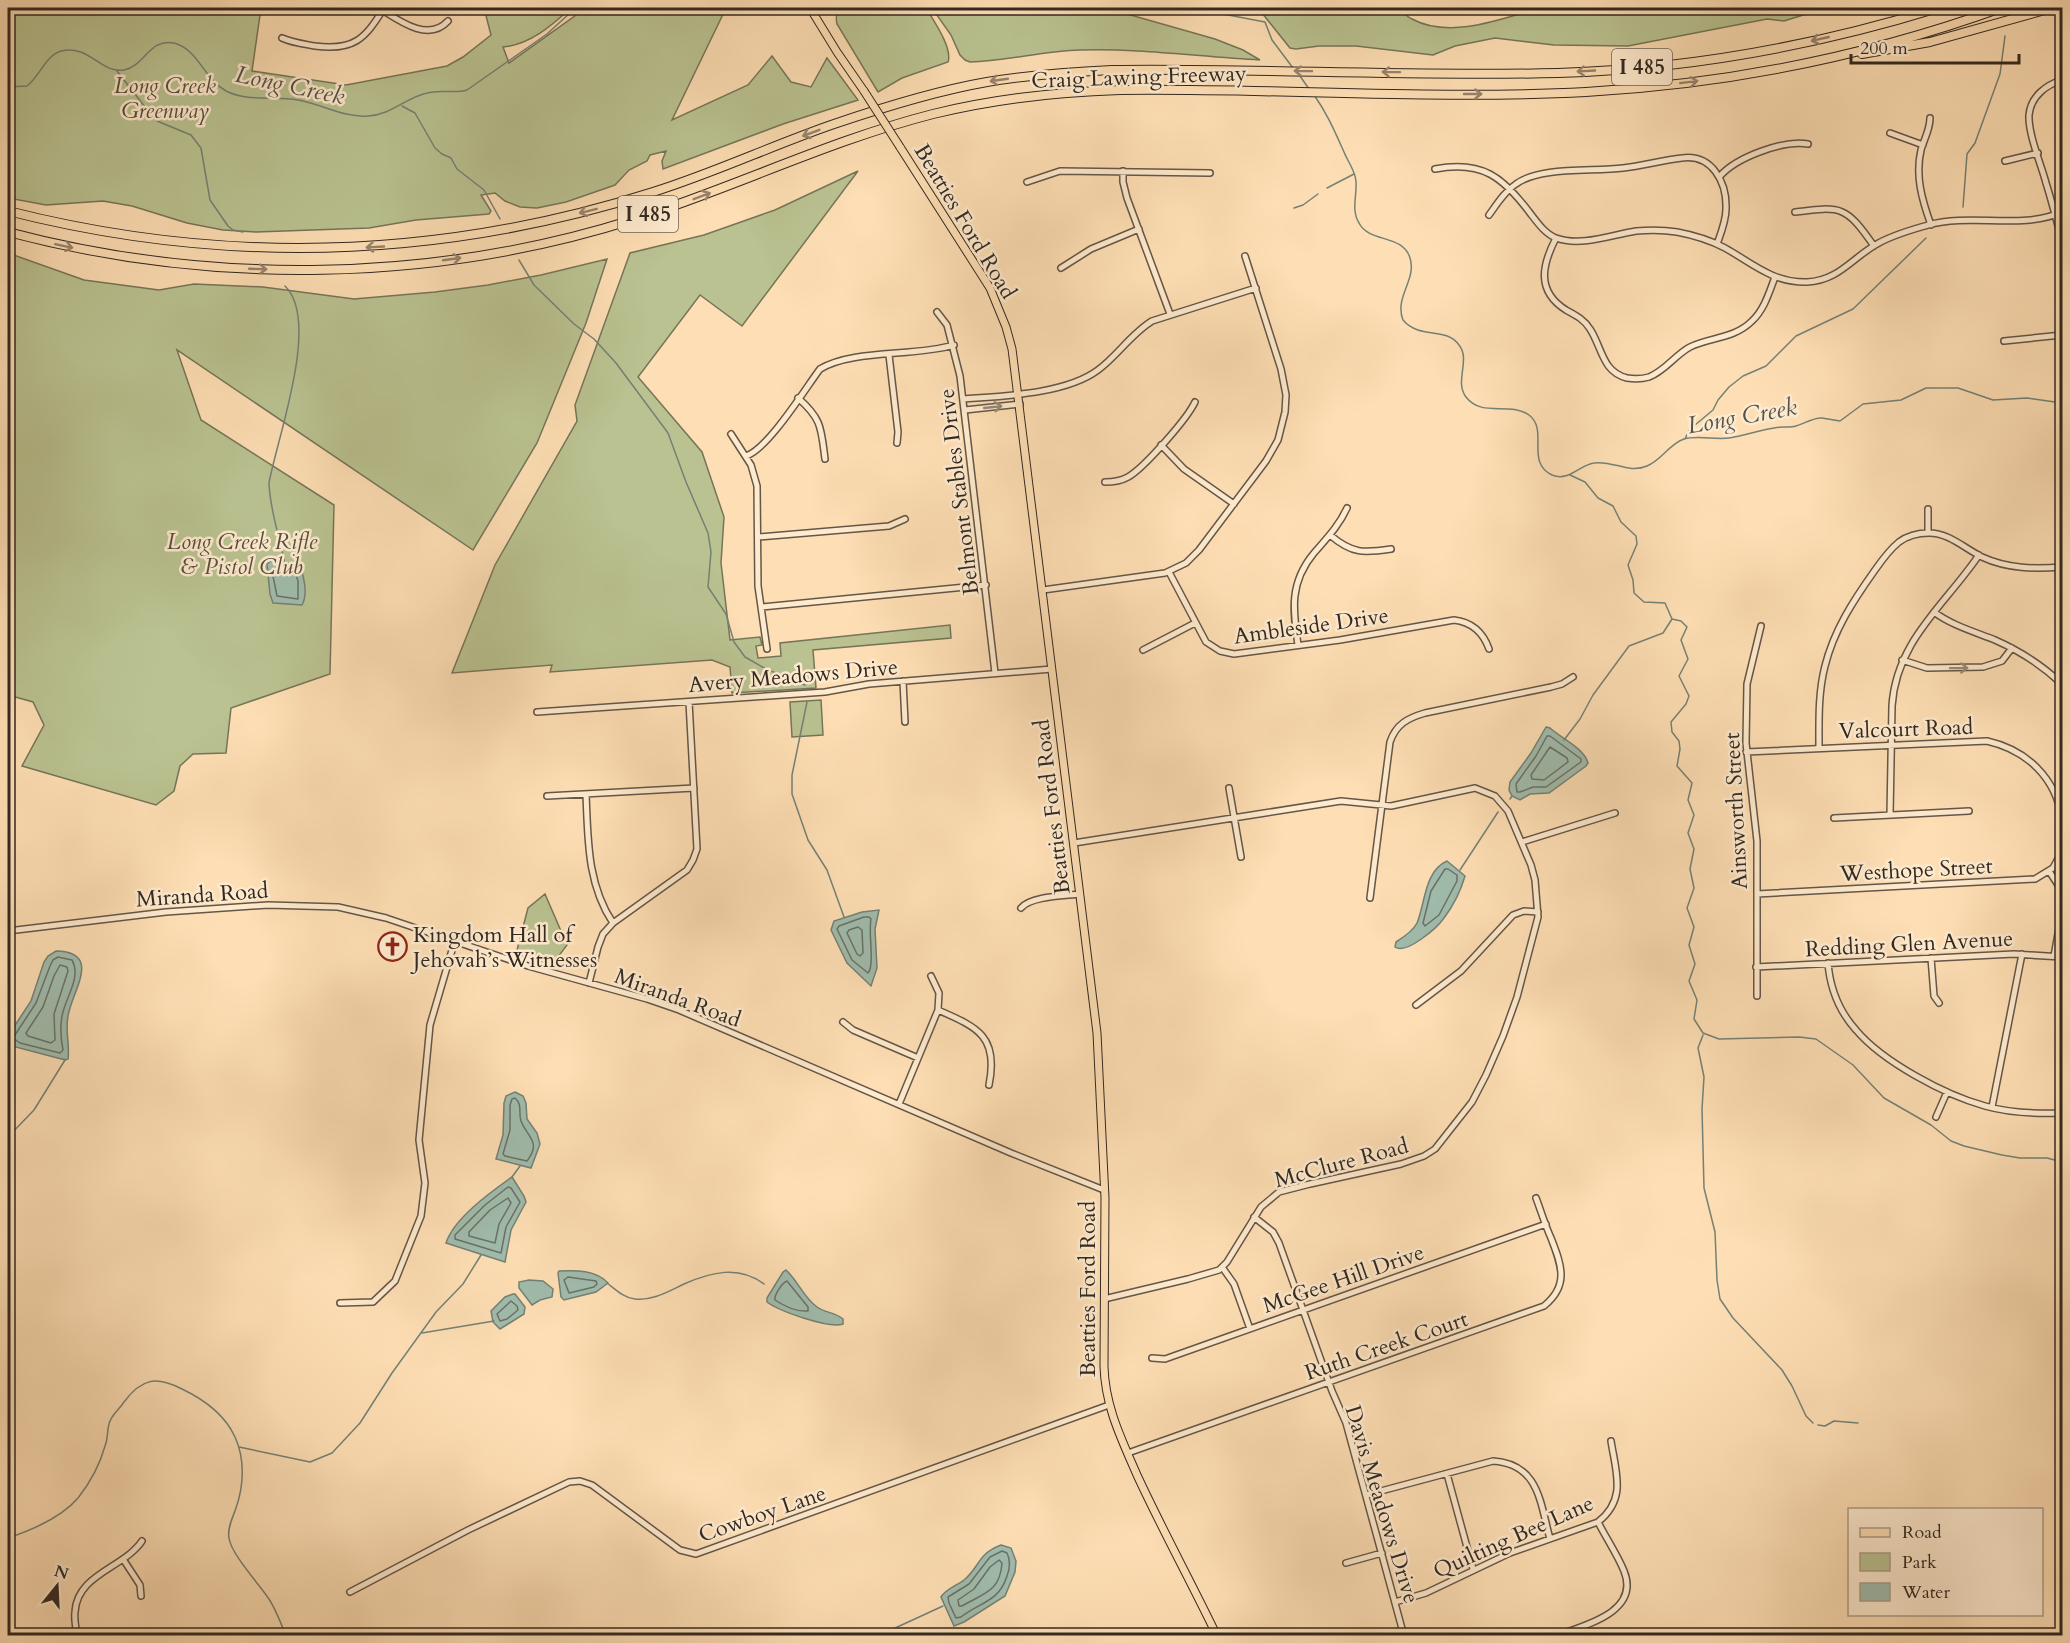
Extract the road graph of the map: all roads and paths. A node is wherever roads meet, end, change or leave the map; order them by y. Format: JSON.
{"nodes":[{"id":1,"x":382,"y":8,"type":"edge"},
{"id":2,"x":810,"y":8,"type":"edge"},
{"id":3,"x":1925,"y":8,"type":"edge"},
{"id":4,"x":1938,"y":8,"type":"edge"},
{"id":5,"x":2001,"y":8,"type":"edge"},
{"id":6,"x":2052,"y":8,"type":"edge"},
{"id":7,"x":1895,"y":20,"type":"junction"},
{"id":8,"x":448,"y":21,"type":"dead end"},
{"id":9,"x":282,"y":38,"type":"dead end"},
{"id":10,"x":1832,"y":57,"type":"junction"},
{"id":11,"x":2062,"y":80,"type":"edge"},
{"id":12,"x":1930,"y":118,"type":"dead end"},
{"id":13,"x":1890,"y":133,"type":"dead end"},
{"id":14,"x":1808,"y":144,"type":"dead end"},
{"id":15,"x":1923,"y":145,"type":"junction"},
{"id":16,"x":2037,"y":153,"type":"junction"},
{"id":17,"x":2005,"y":160,"type":"dead end"},
{"id":18,"x":1435,"y":169,"type":"dead end"},
{"id":19,"x":1123,"y":171,"type":"junction"},
{"id":20,"x":1210,"y":172,"type":"dead end"},
{"id":21,"x":1720,"y":176,"type":"junction"},
{"id":22,"x":1027,"y":182,"type":"dead end"},
{"id":23,"x":1510,"y":188,"type":"junction"},
{"id":24,"x":8,"y":211,"type":"edge"},
{"id":25,"x":1795,"y":212,"type":"dead end"},
{"id":26,"x":2062,"y":212,"type":"edge"},
{"id":27,"x":1489,"y":214,"type":"dead end"},
{"id":28,"x":2056,"y":214,"type":"junction"},
{"id":29,"x":1931,"y":225,"type":"junction"},
{"id":30,"x":1139,"y":229,"type":"junction"},
{"id":31,"x":8,"y":232,"type":"edge"},
{"id":32,"x":1556,"y":238,"type":"junction"},
{"id":33,"x":2062,"y":242,"type":"edge"},
{"id":34,"x":1717,"y":244,"type":"junction"},
{"id":35,"x":1874,"y":246,"type":"junction"},
{"id":36,"x":1245,"y":256,"type":"dead end"},
{"id":37,"x":1061,"y":268,"type":"dead end"},
{"id":38,"x":1775,"y":278,"type":"junction"},
{"id":39,"x":1256,"y":288,"type":"junction"},
{"id":40,"x":937,"y":312,"type":"dead end"},
{"id":41,"x":1170,"y":314,"type":"junction"},
{"id":42,"x":2062,"y":335,"type":"edge"},
{"id":43,"x":2004,"y":341,"type":"dead end"},
{"id":44,"x":954,"y":345,"type":"junction"},
{"id":45,"x":889,"y":355,"type":"junction"},
{"id":46,"x":798,"y":398,"type":"junction"},
{"id":47,"x":964,"y":399,"type":"junction"},
{"id":48,"x":1019,"y":399,"type":"junction"},
{"id":49,"x":1195,"y":402,"type":"dead end"},
{"id":50,"x":965,"y":410,"type":"junction"},
{"id":51,"x":731,"y":434,"type":"dead end"},
{"id":52,"x":897,"y":442,"type":"dead end"},
{"id":53,"x":1161,"y":445,"type":"junction"},
{"id":54,"x":746,"y":456,"type":"junction"},
{"id":55,"x":825,"y":459,"type":"dead end"},
{"id":56,"x":1105,"y":482,"type":"dead end"},
{"id":57,"x":1234,"y":504,"type":"junction"},
{"id":58,"x":1347,"y":508,"type":"dead end"},
{"id":59,"x":1928,"y":509,"type":"dead end"},
{"id":60,"x":905,"y":519,"type":"dead end"},
{"id":61,"x":1928,"y":533,"type":"junction"},
{"id":62,"x":1330,"y":535,"type":"junction"},
{"id":63,"x":758,"y":537,"type":"junction"},
{"id":64,"x":1391,"y":549,"type":"dead end"},
{"id":65,"x":1978,"y":555,"type":"junction"},
{"id":66,"x":2062,"y":567,"type":"edge"},
{"id":67,"x":1169,"y":572,"type":"junction"},
{"id":68,"x":986,"y":585,"type":"junction"},
{"id":69,"x":1043,"y":590,"type":"junction"},
{"id":70,"x":761,"y":607,"type":"junction"},
{"id":71,"x":1934,"y":612,"type":"junction"},
{"id":72,"x":1195,"y":623,"type":"junction"},
{"id":73,"x":1761,"y":626,"type":"dead end"},
{"id":74,"x":1298,"y":645,"type":"junction"},
{"id":75,"x":2012,"y":648,"type":"junction"},
{"id":76,"x":767,"y":649,"type":"dead end"},
{"id":77,"x":1489,"y":649,"type":"dead end"},
{"id":78,"x":1143,"y":650,"type":"dead end"},
{"id":79,"x":1902,"y":660,"type":"junction"},
{"id":80,"x":1052,"y":669,"type":"junction"},
{"id":81,"x":995,"y":673,"type":"junction"},
{"id":82,"x":1573,"y":677,"type":"dead end"},
{"id":83,"x":903,"y":681,"type":"junction"},
{"id":84,"x":2062,"y":684,"type":"edge"},
{"id":85,"x":689,"y":702,"type":"junction"},
{"id":86,"x":537,"y":712,"type":"dead end"},
{"id":87,"x":905,"y":722,"type":"dead end"},
{"id":88,"x":1891,"y":745,"type":"junction"},
{"id":89,"x":1819,"y":748,"type":"junction"},
{"id":90,"x":1746,"y":752,"type":"junction"},
{"id":91,"x":694,"y":788,"type":"junction"},
{"id":92,"x":1229,"y":788,"type":"dead end"},
{"id":93,"x":586,"y":794,"type":"junction"},
{"id":94,"x":547,"y":795,"type":"dead end"},
{"id":95,"x":1381,"y":806,"type":"junction"},
{"id":96,"x":1969,"y":812,"type":"dead end"},
{"id":97,"x":1615,"y":813,"type":"dead end"},
{"id":98,"x":1890,"y":815,"type":"junction"},
{"id":99,"x":1234,"y":817,"type":"junction"},
{"id":100,"x":1834,"y":818,"type":"dead end"},
{"id":101,"x":2062,"y":819,"type":"edge"},
{"id":102,"x":1522,"y":842,"type":"junction"},
{"id":103,"x":1074,"y":843,"type":"junction"},
{"id":104,"x":2062,"y":850,"type":"edge"},
{"id":105,"x":1241,"y":857,"type":"dead end"},
{"id":106,"x":2049,"y":871,"type":"junction"},
{"id":107,"x":2062,"y":891,"type":"edge"},
{"id":108,"x":1080,"y":894,"type":"junction"},
{"id":109,"x":1757,"y":894,"type":"junction"},
{"id":110,"x":1370,"y":898,"type":"dead end"},
{"id":111,"x":1021,"y":908,"type":"dead end"},
{"id":112,"x":1538,"y":912,"type":"junction"},
{"id":113,"x":2062,"y":912,"type":"edge"},
{"id":114,"x":613,"y":923,"type":"junction"},
{"id":115,"x":8,"y":931,"type":"edge"},
{"id":116,"x":455,"y":940,"type":"junction"},
{"id":117,"x":2022,"y":954,"type":"junction"},
{"id":118,"x":2054,"y":957,"type":"junction"},
{"id":119,"x":2062,"y":957,"type":"edge"},
{"id":120,"x":1931,"y":958,"type":"junction"},
{"id":121,"x":1828,"y":963,"type":"junction"},
{"id":122,"x":1756,"y":967,"type":"junction"},
{"id":123,"x":931,"y":976,"type":"dead end"},
{"id":124,"x":588,"y":983,"type":"junction"},
{"id":125,"x":1757,"y":996,"type":"dead end"},
{"id":126,"x":1938,"y":1003,"type":"dead end"},
{"id":127,"x":1416,"y":1005,"type":"dead end"},
{"id":128,"x":938,"y":1010,"type":"junction"},
{"id":129,"x":843,"y":1023,"type":"dead end"},
{"id":130,"x":918,"y":1058,"type":"junction"},
{"id":131,"x":989,"y":1085,"type":"dead end"},
{"id":132,"x":1947,"y":1092,"type":"junction"},
{"id":133,"x":898,"y":1104,"type":"junction"},
{"id":134,"x":1992,"y":1107,"type":"junction"},
{"id":135,"x":2062,"y":1108,"type":"edge"},
{"id":136,"x":2062,"y":1113,"type":"edge"},
{"id":137,"x":1936,"y":1117,"type":"dead end"},
{"id":138,"x":1104,"y":1190,"type":"junction"},
{"id":139,"x":1536,"y":1198,"type":"dead end"},
{"id":140,"x":1254,"y":1217,"type":"junction"},
{"id":141,"x":1546,"y":1224,"type":"junction"},
{"id":142,"x":1222,"y":1268,"type":"junction"},
{"id":143,"x":1104,"y":1299,"type":"junction"},
{"id":144,"x":340,"y":1303,"type":"dead end"},
{"id":145,"x":1302,"y":1310,"type":"junction"},
{"id":146,"x":1250,"y":1329,"type":"junction"},
{"id":147,"x":1152,"y":1358,"type":"dead end"},
{"id":148,"x":1329,"y":1383,"type":"junction"},
{"id":149,"x":1109,"y":1405,"type":"junction"},
{"id":150,"x":1611,"y":1441,"type":"dead end"},
{"id":151,"x":1128,"y":1453,"type":"junction"},
{"id":152,"x":1447,"y":1474,"type":"junction"},
{"id":153,"x":1366,"y":1495,"type":"junction"},
{"id":154,"x":1598,"y":1522,"type":"junction"},
{"id":155,"x":1550,"y":1539,"type":"junction"},
{"id":156,"x":142,"y":1541,"type":"dead end"},
{"id":157,"x":1382,"y":1553,"type":"junction"},
{"id":158,"x":123,"y":1559,"type":"junction"},
{"id":159,"x":1346,"y":1563,"type":"dead end"},
{"id":160,"x":1473,"y":1569,"type":"junction"},
{"id":161,"x":350,"y":1592,"type":"dead end"},
{"id":162,"x":141,"y":1596,"type":"dead end"},
{"id":163,"x":1395,"y":1602,"type":"junction"},
{"id":164,"x":77,"y":1635,"type":"edge"},
{"id":165,"x":1217,"y":1635,"type":"edge"},
{"id":166,"x":1404,"y":1635,"type":"edge"},
{"id":167,"x":1556,"y":1635,"type":"edge"}],
"edges":[{"from":1,"to":8,"type":"street"},
{"from":1,"to":9,"type":"street"},
{"from":2,"to":48,"type":"main road","name":"Beatties Ford Road","bridge":true},
{"from":3,"to":7,"type":"highway"},
{"from":4,"to":7,"type":"highway","name":"Craig Lawing Freeway","number":"I 485"},
{"from":5,"to":10,"type":"highway","name":"Craig Lawing Freeway","number":"I 485"},
{"from":6,"to":10,"type":"highway"},
{"from":7,"to":24,"type":"highway","name":"Craig Lawing Freeway","number":"I 485","one_way":true},
{"from":31,"to":10,"type":"highway","name":"Craig Lawing Freeway","number":"I 485","one_way":true},
{"from":11,"to":16,"type":"street"},
{"from":12,"to":15,"type":"street"},
{"from":13,"to":15,"type":"street"},
{"from":14,"to":21,"type":"street"},
{"from":15,"to":29,"type":"street"},
{"from":16,"to":17,"type":"street"},
{"from":16,"to":28,"type":"street"},
{"from":18,"to":23,"type":"street"},
{"from":19,"to":20,"type":"street"},
{"from":19,"to":22,"type":"street"},
{"from":19,"to":30,"type":"street"},
{"from":21,"to":23,"type":"street"},
{"from":21,"to":34,"type":"street"},
{"from":23,"to":27,"type":"street"},
{"from":23,"to":32,"type":"street"},
{"from":25,"to":35,"type":"street"},
{"from":26,"to":28,"type":"street"},
{"from":28,"to":29,"type":"street"},
{"from":28,"to":33,"type":"street"},
{"from":29,"to":35,"type":"street"},
{"from":30,"to":37,"type":"street"},
{"from":30,"to":41,"type":"street"},
{"from":32,"to":34,"type":"street"},
{"from":32,"to":38,"type":"street"},
{"from":34,"to":38,"type":"street"},
{"from":35,"to":38,"type":"street"},
{"from":36,"to":39,"type":"street"},
{"from":39,"to":41,"type":"street"},
{"from":39,"to":57,"type":"street"},
{"from":40,"to":44,"type":"street","name":"Belmont Stables Drive"},
{"from":41,"to":48,"type":"street"},
{"from":42,"to":43,"type":"street"},
{"from":44,"to":45,"type":"street"},
{"from":44,"to":47,"type":"street","name":"Belmont Stables Drive"},
{"from":45,"to":46,"type":"street"},
{"from":45,"to":52,"type":"street"},
{"from":46,"to":54,"type":"street"},
{"from":46,"to":55,"type":"street"},
{"from":47,"to":48,"type":"street"},
{"from":47,"to":50,"type":"street","name":"Belmont Stables Drive"},
{"from":50,"to":48,"type":"street","one_way":true},
{"from":48,"to":69,"type":"main road","name":"Beatties Ford Road"},
{"from":49,"to":53,"type":"street"},
{"from":50,"to":68,"type":"street","name":"Belmont Stables Drive"},
{"from":51,"to":54,"type":"street"},
{"from":53,"to":56,"type":"street"},
{"from":53,"to":57,"type":"street"},
{"from":54,"to":63,"type":"street"},
{"from":57,"to":67,"type":"street"},
{"from":58,"to":62,"type":"street"},
{"from":59,"to":61,"type":"street"},
{"from":60,"to":63,"type":"street"},
{"from":61,"to":65,"type":"street"},
{"from":61,"to":89,"type":"street"},
{"from":62,"to":64,"type":"street"},
{"from":62,"to":74,"type":"street"},
{"from":63,"to":70,"type":"street"},
{"from":65,"to":66,"type":"street"},
{"from":65,"to":71,"type":"street"},
{"from":67,"to":69,"type":"street"},
{"from":67,"to":72,"type":"street","name":"Ambleside Drive"},
{"from":68,"to":70,"type":"street"},
{"from":68,"to":81,"type":"street","name":"Belmont Stables Drive"},
{"from":69,"to":80,"type":"main road","name":"Beatties Ford Road"},
{"from":70,"to":76,"type":"street"},
{"from":71,"to":75,"type":"street"},
{"from":71,"to":79,"type":"street"},
{"from":72,"to":74,"type":"street","name":"Ambleside Drive"},
{"from":72,"to":78,"type":"street"},
{"from":73,"to":90,"type":"street","name":"Ainsworth Street"},
{"from":74,"to":77,"type":"street","name":"Ambleside Drive"},
{"from":79,"to":75,"type":"street","one_way":true},
{"from":75,"to":84,"type":"street"},
{"from":79,"to":88,"type":"street"},
{"from":80,"to":81,"type":"street","name":"Avery Meadows Drive"},
{"from":80,"to":103,"type":"main road","name":"Beatties Ford Road"},
{"from":81,"to":83,"type":"street","name":"Avery Meadows Drive"},
{"from":82,"to":95,"type":"street"},
{"from":83,"to":85,"type":"street","name":"Avery Meadows Drive"},
{"from":83,"to":87,"type":"street"},
{"from":85,"to":86,"type":"street","name":"Avery Meadows Drive"},
{"from":85,"to":91,"type":"street"},
{"from":88,"to":89,"type":"street","name":"Valcourt Road"},
{"from":88,"to":98,"type":"street"},
{"from":88,"to":101,"type":"street","name":"Valcourt Road"},
{"from":89,"to":90,"type":"street","name":"Valcourt Road"},
{"from":90,"to":109,"type":"street","name":"Ainsworth Street"},
{"from":91,"to":93,"type":"street"},
{"from":91,"to":114,"type":"street"},
{"from":92,"to":99,"type":"street"},
{"from":93,"to":94,"type":"street"},
{"from":93,"to":114,"type":"street"},
{"from":95,"to":99,"type":"street","name":"McClure Road"},
{"from":95,"to":102,"type":"street","name":"McClure Road"},
{"from":95,"to":110,"type":"street"},
{"from":96,"to":98,"type":"street"},
{"from":97,"to":102,"type":"street"},
{"from":98,"to":100,"type":"street"},
{"from":99,"to":103,"type":"street","name":"McClure Road"},
{"from":99,"to":105,"type":"street"},
{"from":102,"to":112,"type":"street","name":"McClure Road"},
{"from":103,"to":108,"type":"main road","name":"Beatties Ford Road"},
{"from":104,"to":106,"type":"street"},
{"from":106,"to":107,"type":"street"},
{"from":106,"to":109,"type":"street","name":"Westhope Street"},
{"from":108,"to":111,"type":"street"},
{"from":108,"to":138,"type":"main road","name":"Beatties Ford Road"},
{"from":109,"to":122,"type":"street","name":"Ainsworth Street"},
{"from":112,"to":127,"type":"street"},
{"from":112,"to":140,"type":"street","name":"McClure Road"},
{"from":113,"to":118,"type":"street"},
{"from":114,"to":124,"type":"street"},
{"from":115,"to":116,"type":"street","name":"Miranda Road"},
{"from":116,"to":124,"type":"street","name":"Miranda Road"},
{"from":116,"to":144,"type":"street"},
{"from":117,"to":118,"type":"street","name":"Redding Glen Avenue"},
{"from":117,"to":120,"type":"street","name":"Redding Glen Avenue"},
{"from":117,"to":134,"type":"street"},
{"from":118,"to":119,"type":"street","name":"Redding Glen Avenue"},
{"from":120,"to":121,"type":"street","name":"Redding Glen Avenue"},
{"from":120,"to":126,"type":"street"},
{"from":121,"to":122,"type":"street","name":"Redding Glen Avenue"},
{"from":121,"to":132,"type":"street"},
{"from":122,"to":125,"type":"street","name":"Ainsworth Street"},
{"from":123,"to":128,"type":"street"},
{"from":124,"to":133,"type":"street","name":"Miranda Road"},
{"from":128,"to":130,"type":"street"},
{"from":128,"to":131,"type":"street"},
{"from":129,"to":130,"type":"street"},
{"from":130,"to":133,"type":"street"},
{"from":132,"to":134,"type":"street"},
{"from":132,"to":137,"type":"street"},
{"from":133,"to":138,"type":"street","name":"Miranda Road"},
{"from":134,"to":136,"type":"street"},
{"from":135,"to":136,"type":"street"},
{"from":138,"to":143,"type":"main road","name":"Beatties Ford Road"},
{"from":139,"to":141,"type":"street","name":"Ruth Creek Court"},
{"from":140,"to":142,"type":"street","name":"McClure Road"},
{"from":140,"to":145,"type":"street","name":"Davis Meadows Drive"},
{"from":141,"to":145,"type":"street","name":"McGee Hill Drive"},
{"from":141,"to":148,"type":"street","name":"Ruth Creek Court"},
{"from":142,"to":143,"type":"street"},
{"from":142,"to":146,"type":"street"},
{"from":143,"to":149,"type":"main road","name":"Beatties Ford Road"},
{"from":145,"to":146,"type":"street","name":"McGee Hill Drive"},
{"from":145,"to":148,"type":"street","name":"Davis Meadows Drive"},
{"from":146,"to":147,"type":"street","name":"McGee Hill Drive"},
{"from":148,"to":151,"type":"street","name":"Ruth Creek Court"},
{"from":148,"to":153,"type":"street","name":"Davis Meadows Drive"},
{"from":149,"to":151,"type":"main road","name":"Beatties Ford Road"},
{"from":149,"to":161,"type":"street","name":"Cowboy Lane"},
{"from":150,"to":154,"type":"street","name":"Quilting Bee Lane"},
{"from":151,"to":165,"type":"main road","name":"Beatties Ford Road"},
{"from":152,"to":153,"type":"street"},
{"from":152,"to":155,"type":"street"},
{"from":152,"to":160,"type":"street"},
{"from":153,"to":157,"type":"street","name":"Davis Meadows Drive"},
{"from":154,"to":155,"type":"street","name":"Quilting Bee Lane"},
{"from":154,"to":167,"type":"street"},
{"from":155,"to":160,"type":"street","name":"Quilting Bee Lane"},
{"from":156,"to":158,"type":"street"},
{"from":157,"to":159,"type":"street"},
{"from":157,"to":163,"type":"street","name":"Davis Meadows Drive"},
{"from":158,"to":162,"type":"street"},
{"from":158,"to":164,"type":"street"},
{"from":160,"to":163,"type":"street","name":"Quilting Bee Lane"},
{"from":163,"to":166,"type":"street","name":"Davis Meadows Drive"}]}
